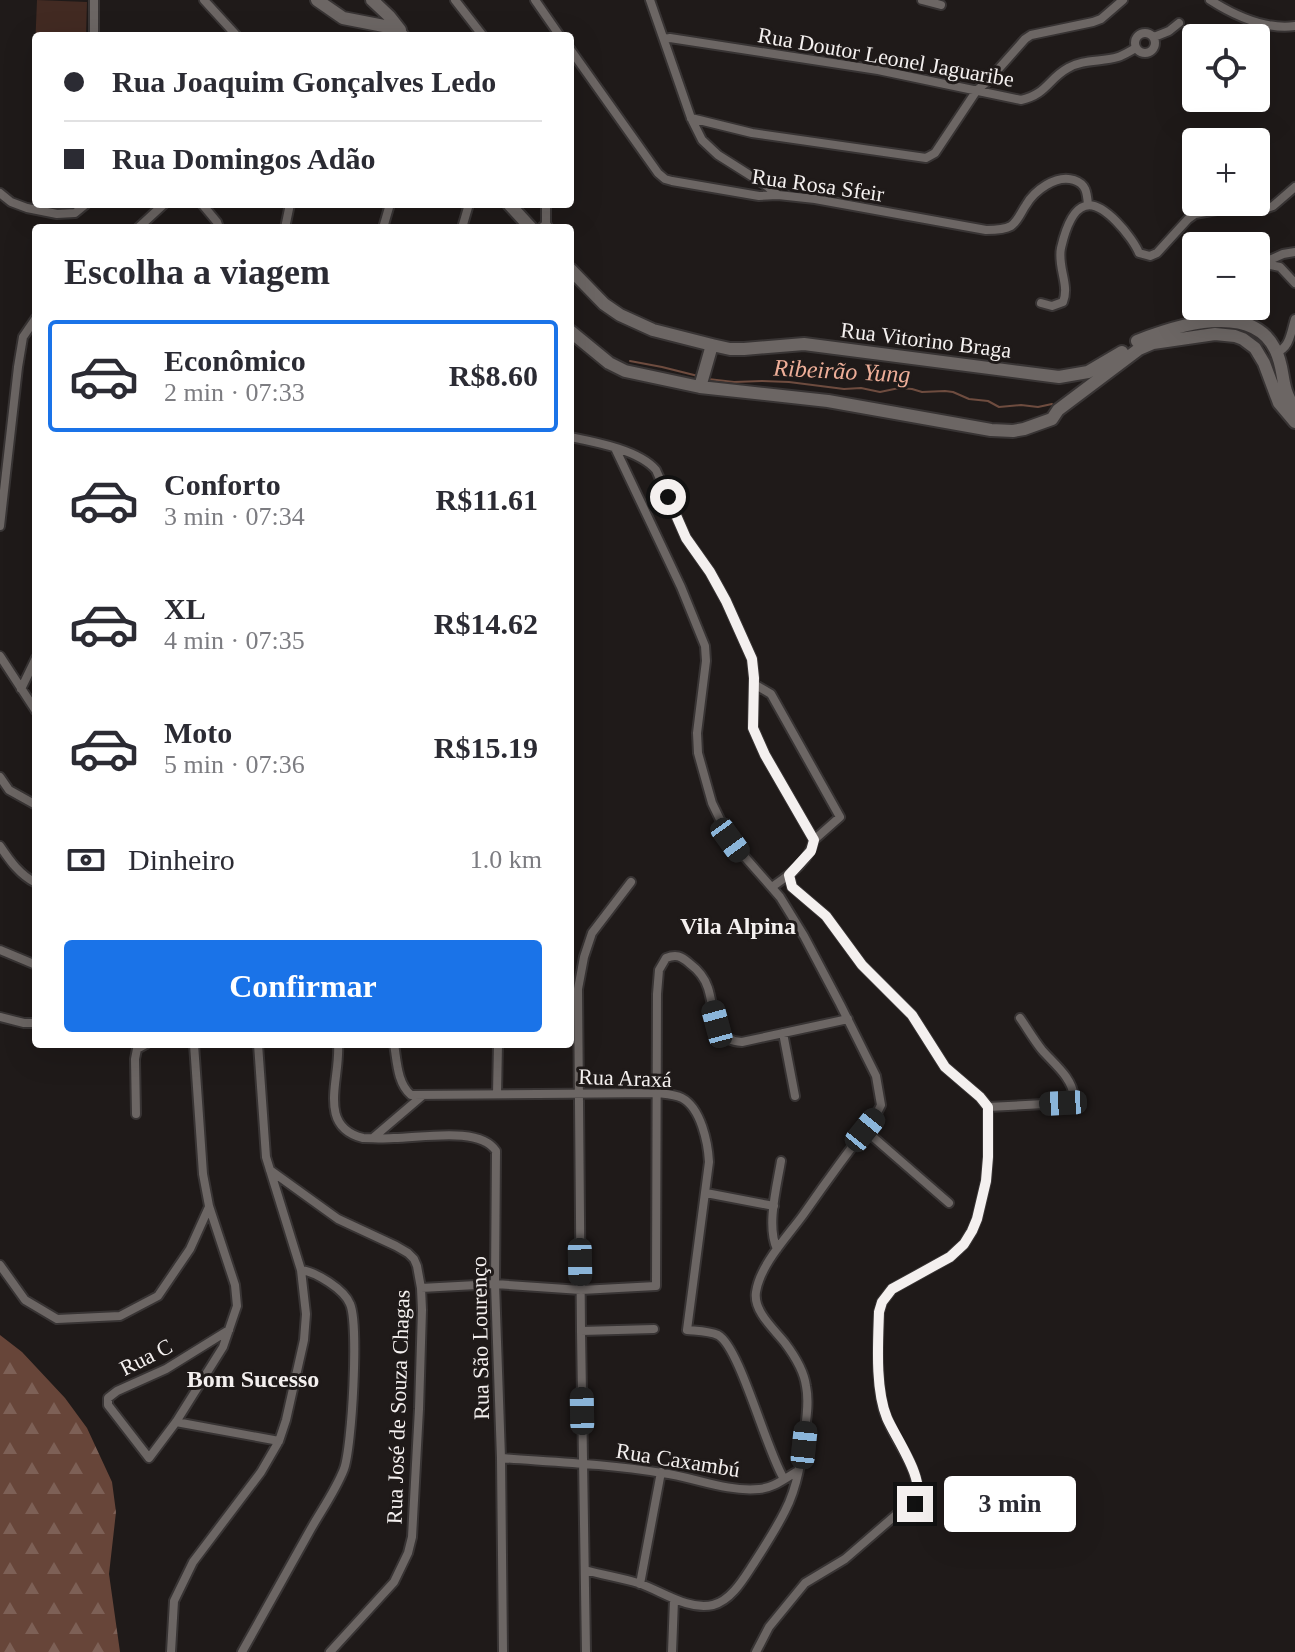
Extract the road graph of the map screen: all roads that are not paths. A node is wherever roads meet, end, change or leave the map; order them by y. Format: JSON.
{"nodes":[{"id":1,"x":94,"y":0,"type":"edge"},
{"id":2,"x":204,"y":0,"type":"edge"},
{"id":3,"x":317,"y":0,"type":"edge"},
{"id":4,"x":335,"y":0,"type":"edge"},
{"id":5,"x":370,"y":0,"type":"edge"},
{"id":6,"x":455,"y":0,"type":"edge"},
{"id":7,"x":535,"y":0,"type":"edge"},
{"id":8,"x":650,"y":0,"type":"edge"},
{"id":9,"x":922,"y":0,"type":"edge"},
{"id":10,"x":1123,"y":0,"type":"edge"},
{"id":11,"x":1210,"y":0,"type":"edge"},
{"id":12,"x":941,"y":5,"type":"dead end"},
{"id":13,"x":344,"y":17,"type":"junction"},
{"id":14,"x":1179,"y":23,"type":"dead end"},
{"id":15,"x":1295,"y":26,"type":"edge"},
{"id":16,"x":94,"y":32,"type":"edge"},
{"id":17,"x":233,"y":32,"type":"edge"},
{"id":18,"x":397,"y":32,"type":"edge"},
{"id":19,"x":401,"y":32,"type":"edge"},
{"id":20,"x":480,"y":32,"type":"edge"},
{"id":21,"x":557,"y":32,"type":"edge"},
{"id":22,"x":1154,"y":37,"type":"junction"},
{"id":23,"x":664,"y":39,"type":"junction"},
{"id":24,"x":1136,"y":48,"type":"junction"},
{"id":25,"x":574,"y":55,"type":"edge"},
{"id":26,"x":977,"y":90,"type":"junction"},
{"id":27,"x":691,"y":118,"type":"junction"},
{"id":28,"x":1295,"y":187,"type":"edge"},
{"id":29,"x":0,"y":193,"type":"edge"},
{"id":30,"x":778,"y":195,"type":"junction"},
{"id":31,"x":1088,"y":205,"type":"junction"},
{"id":32,"x":81,"y":208,"type":"edge"},
{"id":33,"x":160,"y":208,"type":"edge"},
{"id":34,"x":205,"y":208,"type":"edge"},
{"id":35,"x":512,"y":208,"type":"edge"},
{"id":36,"x":156,"y":213,"type":"junction"},
{"id":37,"x":143,"y":224,"type":"edge"},
{"id":38,"x":157,"y":224,"type":"edge"},
{"id":39,"x":218,"y":224,"type":"edge"},
{"id":40,"x":525,"y":224,"type":"edge"},
{"id":41,"x":1295,"y":252,"type":"edge"},
{"id":42,"x":1270,"y":260,"type":"edge"},
{"id":43,"x":1270,"y":266,"type":"edge"},
{"id":44,"x":574,"y":273,"type":"edge"},
{"id":45,"x":1295,"y":283,"type":"edge"},
{"id":46,"x":1041,"y":303,"type":"dead end"},
{"id":47,"x":1295,"y":319,"type":"edge"},
{"id":48,"x":1195,"y":320,"type":"edge"},
{"id":49,"x":32,"y":324,"type":"edge"},
{"id":50,"x":1193,"y":324,"type":"junction"},
{"id":51,"x":574,"y":334,"type":"edge"},
{"id":52,"x":712,"y":345,"type":"junction"},
{"id":53,"x":1255,"y":348,"type":"junction"},
{"id":54,"x":1276,"y":352,"type":"junction"},
{"id":55,"x":702,"y":380,"type":"junction"},
{"id":56,"x":1295,"y":408,"type":"edge"},
{"id":57,"x":1295,"y":422,"type":"edge"},
{"id":58,"x":574,"y":438,"type":"edge"},
{"id":59,"x":615,"y":448,"type":"junction"},
{"id":60,"x":4,"y":456,"type":"edge"},
{"id":61,"x":0,"y":526,"type":"edge"},
{"id":62,"x":0,"y":656,"type":"edge"},
{"id":63,"x":32,"y":670,"type":"edge"},
{"id":64,"x":754,"y":684,"type":"junction"},
{"id":65,"x":21,"y":689,"type":"junction"},
{"id":66,"x":32,"y":705,"type":"edge"},
{"id":67,"x":0,"y":777,"type":"edge"},
{"id":68,"x":32,"y":803,"type":"edge"},
{"id":69,"x":814,"y":840,"type":"junction"},
{"id":70,"x":0,"y":846,"type":"edge"},
{"id":71,"x":789,"y":875,"type":"junction"},
{"id":72,"x":32,"y":881,"type":"edge"},
{"id":73,"x":631,"y":882,"type":"dead end"},
{"id":74,"x":772,"y":887,"type":"junction"},
{"id":75,"x":792,"y":887,"type":"junction"},
{"id":76,"x":780,"y":897,"type":"junction"},
{"id":77,"x":0,"y":950,"type":"edge"},
{"id":78,"x":32,"y":963,"type":"edge"},
{"id":79,"x":0,"y":1017,"type":"edge"},
{"id":80,"x":1020,"y":1018,"type":"dead end"},
{"id":81,"x":848,"y":1019,"type":"junction"},
{"id":82,"x":32,"y":1023,"type":"edge"},
{"id":83,"x":783,"y":1033,"type":"junction"},
{"id":84,"x":139,"y":1048,"type":"edge"},
{"id":85,"x":194,"y":1048,"type":"edge"},
{"id":86,"x":258,"y":1048,"type":"edge"},
{"id":87,"x":338,"y":1048,"type":"edge"},
{"id":88,"x":395,"y":1048,"type":"edge"},
{"id":89,"x":498,"y":1048,"type":"edge"},
{"id":90,"x":578,"y":1093,"type":"junction"},
{"id":91,"x":656,"y":1093,"type":"junction"},
{"id":92,"x":497,"y":1094,"type":"junction"},
{"id":93,"x":422,"y":1096,"type":"junction"},
{"id":94,"x":795,"y":1096,"type":"dead end"},
{"id":95,"x":988,"y":1107,"type":"junction"},
{"id":96,"x":136,"y":1114,"type":"dead end"},
{"id":97,"x":865,"y":1130,"type":"junction"},
{"id":98,"x":374,"y":1138,"type":"junction"},
{"id":99,"x":781,"y":1161,"type":"dead end"},
{"id":100,"x":269,"y":1170,"type":"junction"},
{"id":101,"x":706,"y":1193,"type":"junction"},
{"id":102,"x":949,"y":1203,"type":"dead end"},
{"id":103,"x":209,"y":1206,"type":"junction"},
{"id":104,"x":774,"y":1206,"type":"junction"},
{"id":105,"x":777,"y":1249,"type":"junction"},
{"id":106,"x":0,"y":1265,"type":"edge"},
{"id":107,"x":301,"y":1270,"type":"junction"},
{"id":108,"x":495,"y":1284,"type":"junction"},
{"id":109,"x":421,"y":1288,"type":"junction"},
{"id":110,"x":581,"y":1290,"type":"junction"},
{"id":111,"x":654,"y":1329,"type":"dead end"},
{"id":112,"x":229,"y":1330,"type":"junction"},
{"id":113,"x":581,"y":1331,"type":"junction"},
{"id":114,"x":176,"y":1422,"type":"junction"},
{"id":115,"x":279,"y":1441,"type":"junction"},
{"id":116,"x":501,"y":1458,"type":"junction"},
{"id":117,"x":583,"y":1464,"type":"junction"},
{"id":118,"x":798,"y":1471,"type":"junction"},
{"id":119,"x":661,"y":1472,"type":"junction"},
{"id":120,"x":784,"y":1479,"type":"junction"},
{"id":121,"x":585,"y":1570,"type":"junction"},
{"id":122,"x":640,"y":1584,"type":"junction"},
{"id":123,"x":674,"y":1600,"type":"junction"},
{"id":124,"x":171,"y":1652,"type":"edge"},
{"id":125,"x":242,"y":1652,"type":"edge"},
{"id":126,"x":330,"y":1652,"type":"edge"},
{"id":127,"x":503,"y":1652,"type":"edge"},
{"id":128,"x":586,"y":1652,"type":"edge"},
{"id":129,"x":672,"y":1652,"type":"edge"},
{"id":130,"x":756,"y":1652,"type":"edge"}],
"edges":[{"from":1,"to":16,"type":"street"},
{"from":2,"to":17,"type":"street"},
{"from":3,"to":13,"type":"main road"},
{"from":4,"to":13,"type":"main road"},
{"from":5,"to":13,"type":"main road"},
{"from":5,"to":19,"type":"main road"},
{"from":6,"to":20,"type":"street"},
{"from":7,"to":21,"type":"street"},
{"from":8,"to":23,"type":"street"},
{"from":9,"to":12,"type":"street"},
{"from":10,"to":26,"type":"street"},
{"from":11,"to":15,"type":"street"},
{"from":13,"to":18,"type":"main road"},
{"from":14,"to":22,"type":"street"},
{"from":22,"to":24,"type":"street","name":"Rua Doutor Leonel Jaguaribe"},
{"from":22,"to":24,"type":"street","name":"Rua Doutor Leonel Jaguaribe"},
{"from":23,"to":26,"type":"street","name":"Rua Doutor Leonel Jaguaribe"},
{"from":23,"to":27,"type":"street"},
{"from":24,"to":26,"type":"street","name":"Rua Doutor Leonel Jaguaribe"},
{"from":25,"to":30,"type":"street","name":"Rua Rosa Sfeir"},
{"from":26,"to":27,"type":"street"},
{"from":27,"to":30,"type":"street"},
{"from":28,"to":31,"type":"street"},
{"from":29,"to":32,"type":"street"},
{"from":30,"to":31,"type":"street","name":"Rua Rosa Sfeir"},
{"from":31,"to":46,"type":"street"},
{"from":33,"to":36,"type":"street"},
{"from":34,"to":39,"type":"street"},
{"from":35,"to":40,"type":"main road"},
{"from":36,"to":37,"type":"street"},
{"from":36,"to":38,"type":"street"},
{"from":41,"to":42,"type":"street"},
{"from":43,"to":45,"type":"street"},
{"from":44,"to":52,"type":"main road","name":"Rua Vitorino Braga"},
{"from":47,"to":54,"type":"street"},
{"from":48,"to":50,"type":"street"},
{"from":49,"to":60,"type":"street"},
{"from":50,"to":52,"type":"main road","name":"Rua Vitorino Braga"},
{"from":50,"to":54,"type":"main road","name":"Rua Vitorino Braga"},
{"from":51,"to":55,"type":"main road"},
{"from":52,"to":55,"type":"main road"},
{"from":53,"to":54,"type":"main road"},
{"from":53,"to":55,"type":"main road"},
{"from":53,"to":57,"type":"main road"},
{"from":54,"to":56,"type":"main road"},
{"from":58,"to":59,"type":"street"},
{"from":59,"to":64,"type":"street"},
{"from":59,"to":74,"type":"street"},
{"from":60,"to":61,"type":"street"},
{"from":62,"to":65,"type":"street"},
{"from":63,"to":65,"type":"street"},
{"from":64,"to":69,"type":"street"},
{"from":64,"to":69,"type":"street"},
{"from":65,"to":66,"type":"street"},
{"from":67,"to":68,"type":"street"},
{"from":69,"to":71,"type":"street"},
{"from":70,"to":72,"type":"street"},
{"from":71,"to":74,"type":"street"},
{"from":71,"to":75,"type":"street"},
{"from":73,"to":90,"type":"street"},
{"from":74,"to":76,"type":"street"},
{"from":75,"to":76,"type":"street"},
{"from":75,"to":95,"type":"street"},
{"from":76,"to":81,"type":"street"},
{"from":77,"to":78,"type":"street"},
{"from":79,"to":82,"type":"street"},
{"from":80,"to":95,"type":"street"},
{"from":81,"to":83,"type":"street"},
{"from":81,"to":97,"type":"street"},
{"from":83,"to":91,"type":"street"},
{"from":83,"to":94,"type":"street"},
{"from":84,"to":96,"type":"street"},
{"from":85,"to":103,"type":"street","name":"Rua C"},
{"from":86,"to":100,"type":"street"},
{"from":87,"to":98,"type":"street"},
{"from":88,"to":93,"type":"street"},
{"from":89,"to":92,"type":"street"},
{"from":90,"to":91,"type":"street","name":"Rua Araxá"},
{"from":90,"to":92,"type":"street","name":"Rua Araxá"},
{"from":90,"to":110,"type":"street"},
{"from":91,"to":101,"type":"street","name":"Rua Araxá"},
{"from":91,"to":110,"type":"street"},
{"from":92,"to":93,"type":"street","name":"Rua Araxá"},
{"from":93,"to":98,"type":"street"},
{"from":95,"to":130,"type":"street"},
{"from":97,"to":102,"type":"street"},
{"from":97,"to":105,"type":"street"},
{"from":98,"to":108,"type":"street","name":"Rua São Lourenço"},
{"from":99,"to":104,"type":"street"},
{"from":100,"to":107,"type":"street"},
{"from":100,"to":109,"type":"street","name":"Rua José de Souza Chagas"},
{"from":101,"to":104,"type":"street"},
{"from":101,"to":120,"type":"street","name":"Rua Araxá"},
{"from":103,"to":106,"type":"street"},
{"from":103,"to":112,"type":"street","name":"Rua C"},
{"from":104,"to":105,"type":"street"},
{"from":105,"to":118,"type":"street"},
{"from":107,"to":115,"type":"street"},
{"from":107,"to":125,"type":"street"},
{"from":108,"to":109,"type":"street"},
{"from":108,"to":110,"type":"street"},
{"from":108,"to":116,"type":"street","name":"Rua São Lourenço"},
{"from":109,"to":126,"type":"street","name":"Rua José de Souza Chagas"},
{"from":110,"to":113,"type":"street"},
{"from":111,"to":113,"type":"street"},
{"from":112,"to":114,"type":"street","name":"Rua C"},
{"from":112,"to":114,"type":"street","name":"Rua C"},
{"from":113,"to":117,"type":"street"},
{"from":114,"to":115,"type":"street"},
{"from":115,"to":124,"type":"street"},
{"from":116,"to":117,"type":"street","name":"Rua Caxambú"},
{"from":116,"to":127,"type":"street","name":"Rua São Lourenço"},
{"from":117,"to":119,"type":"street","name":"Rua Caxambú"},
{"from":117,"to":121,"type":"street"},
{"from":118,"to":120,"type":"street","name":"Rua Caxambú"},
{"from":118,"to":123,"type":"street"},
{"from":119,"to":120,"type":"street","name":"Rua Caxambú"},
{"from":119,"to":122,"type":"street"},
{"from":121,"to":122,"type":"street"},
{"from":121,"to":128,"type":"street"},
{"from":122,"to":123,"type":"street"},
{"from":123,"to":129,"type":"street"}]}
